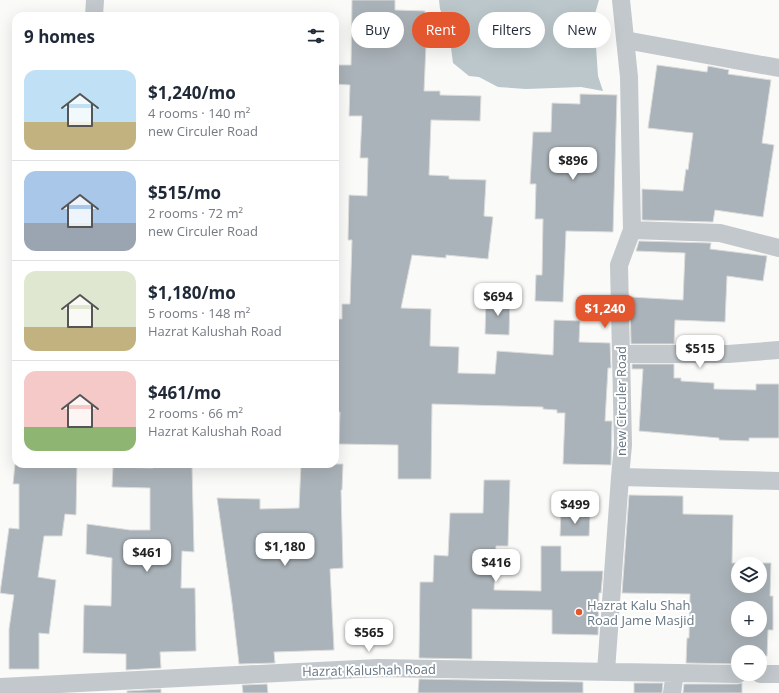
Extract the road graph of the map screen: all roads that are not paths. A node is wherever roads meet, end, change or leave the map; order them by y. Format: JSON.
{"nodes":[{"id":1,"x":95,"y":0,"type":"edge"},
{"id":2,"x":621,"y":0,"type":"edge"},
{"id":3,"x":94,"y":12,"type":"edge"},
{"id":4,"x":625,"y":40,"type":"junction"},
{"id":5,"x":779,"y":68,"type":"edge"},
{"id":6,"x":632,"y":230,"type":"junction"},
{"id":7,"x":779,"y":248,"type":"edge"},
{"id":8,"x":779,"y":350,"type":"edge"},
{"id":9,"x":621,"y":354,"type":"junction"},
{"id":10,"x":620,"y":477,"type":"junction"},
{"id":11,"x":779,"y":481,"type":"edge"},
{"id":12,"x":606,"y":671,"type":"junction"},
{"id":13,"x":675,"y":672,"type":"junction"},
{"id":14,"x":731,"y":674,"type":"edge"},
{"id":15,"x":767,"y":674,"type":"edge"},
{"id":16,"x":779,"y":674,"type":"edge"},
{"id":17,"x":0,"y":687,"type":"edge"},
{"id":18,"x":20,"y":690,"type":"edge"},
{"id":19,"x":672,"y":693,"type":"edge"}],
"edges":[{"from":1,"to":3,"type":"street"},
{"from":2,"to":4,"type":"street","name":"new Circuler Road"},
{"from":4,"to":5,"type":"street"},
{"from":4,"to":6,"type":"street","name":"new Circuler Road"},
{"from":6,"to":7,"type":"street"},
{"from":6,"to":9,"type":"street","name":"new Circuler Road"},
{"from":8,"to":9,"type":"street"},
{"from":9,"to":10,"type":"street","name":"new Circuler Road"},
{"from":10,"to":11,"type":"street"},
{"from":10,"to":12,"type":"street","name":"new Circuler Road"},
{"from":12,"to":13,"type":"street","name":"Hazrat Kalushah Road"},
{"from":12,"to":18,"type":"street","name":"Hazrat Kalushah Road"},
{"from":13,"to":14,"type":"street","name":"Hazrat Kalushah Road"},
{"from":13,"to":19,"type":"street"},
{"from":15,"to":16,"type":"street"},
{"from":17,"to":18,"type":"street","name":"Hazrat Kalushah Road"}]}
